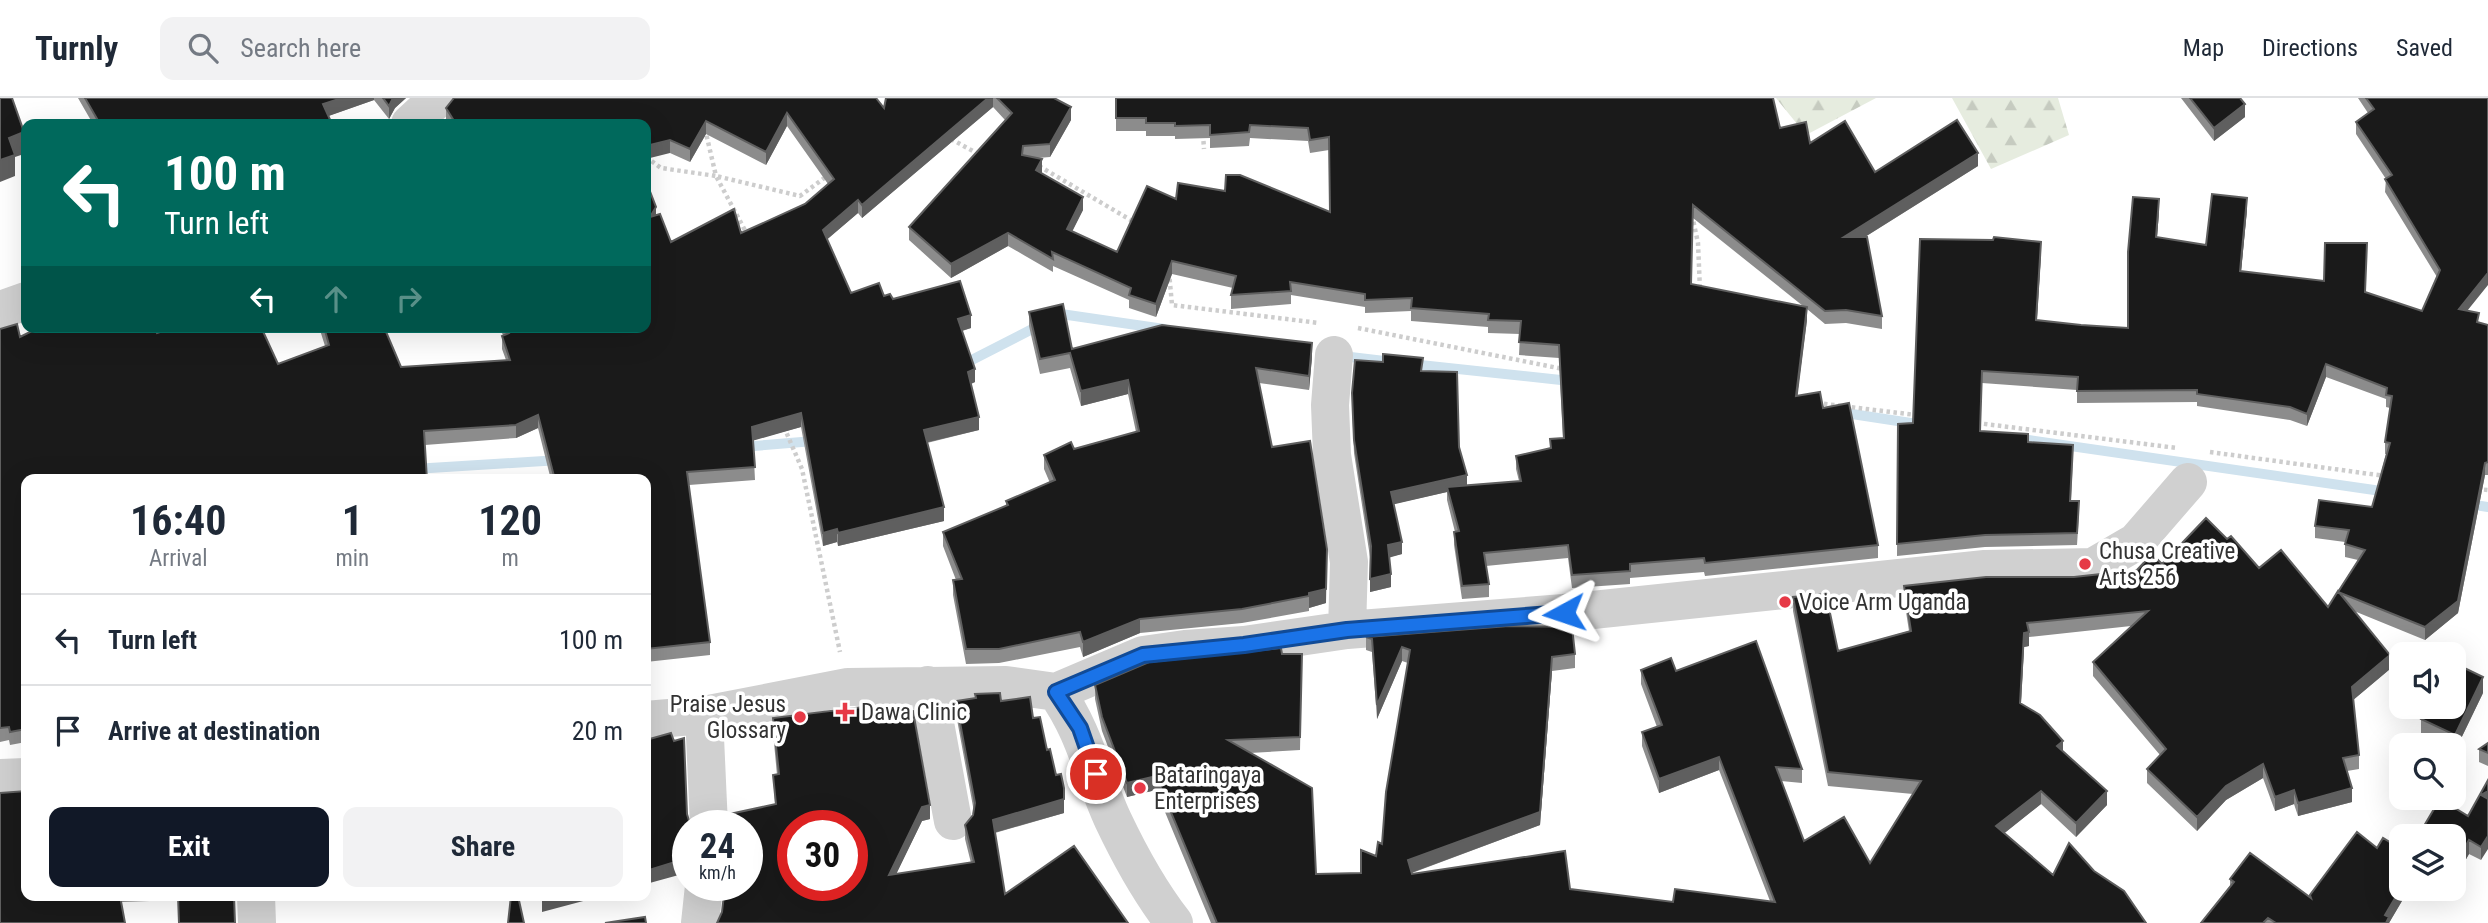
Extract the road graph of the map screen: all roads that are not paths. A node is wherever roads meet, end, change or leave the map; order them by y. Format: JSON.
{"nodes":[{"id":1,"x":438,"y":98,"type":"edge"},
{"id":2,"x":415,"y":119,"type":"edge"},
{"id":3,"x":21,"y":303,"type":"edge"},
{"id":4,"x":0,"y":310,"type":"edge"},
{"id":5,"x":1338,"y":336,"type":"road end"},
{"id":6,"x":2193,"y":461,"type":"road end"},
{"id":7,"x":1347,"y":630,"type":"junction"},
{"id":8,"x":928,"y":685,"type":"junction"},
{"id":9,"x":1056,"y":692,"type":"junction"},
{"id":10,"x":704,"y":715,"type":"junction"},
{"id":11,"x":651,"y":720,"type":"edge"},
{"id":12,"x":21,"y":777,"type":"edge"},
{"id":13,"x":0,"y":778,"type":"edge"},
{"id":14,"x":708,"y":810,"type":"edge"},
{"id":15,"x":953,"y":821,"type":"dead end"},
{"id":16,"x":256,"y":901,"type":"edge"},
{"id":17,"x":702,"y":901,"type":"edge"},
{"id":18,"x":257,"y":923,"type":"edge"},
{"id":19,"x":700,"y":923,"type":"edge"},
{"id":20,"x":1174,"y":923,"type":"edge"}],
"edges":[{"from":1,"to":2,"type":"street"},
{"from":3,"to":4,"type":"street"},
{"from":5,"to":7,"type":"street"},
{"from":6,"to":7,"type":"street"},
{"from":7,"to":9,"type":"street"},
{"from":8,"to":9,"type":"street"},
{"from":8,"to":10,"type":"street"},
{"from":8,"to":15,"type":"street"},
{"from":9,"to":20,"type":"street"},
{"from":10,"to":11,"type":"street"},
{"from":10,"to":14,"type":"street"},
{"from":12,"to":13,"type":"street"},
{"from":16,"to":18,"type":"street"},
{"from":17,"to":19,"type":"street"}]}
